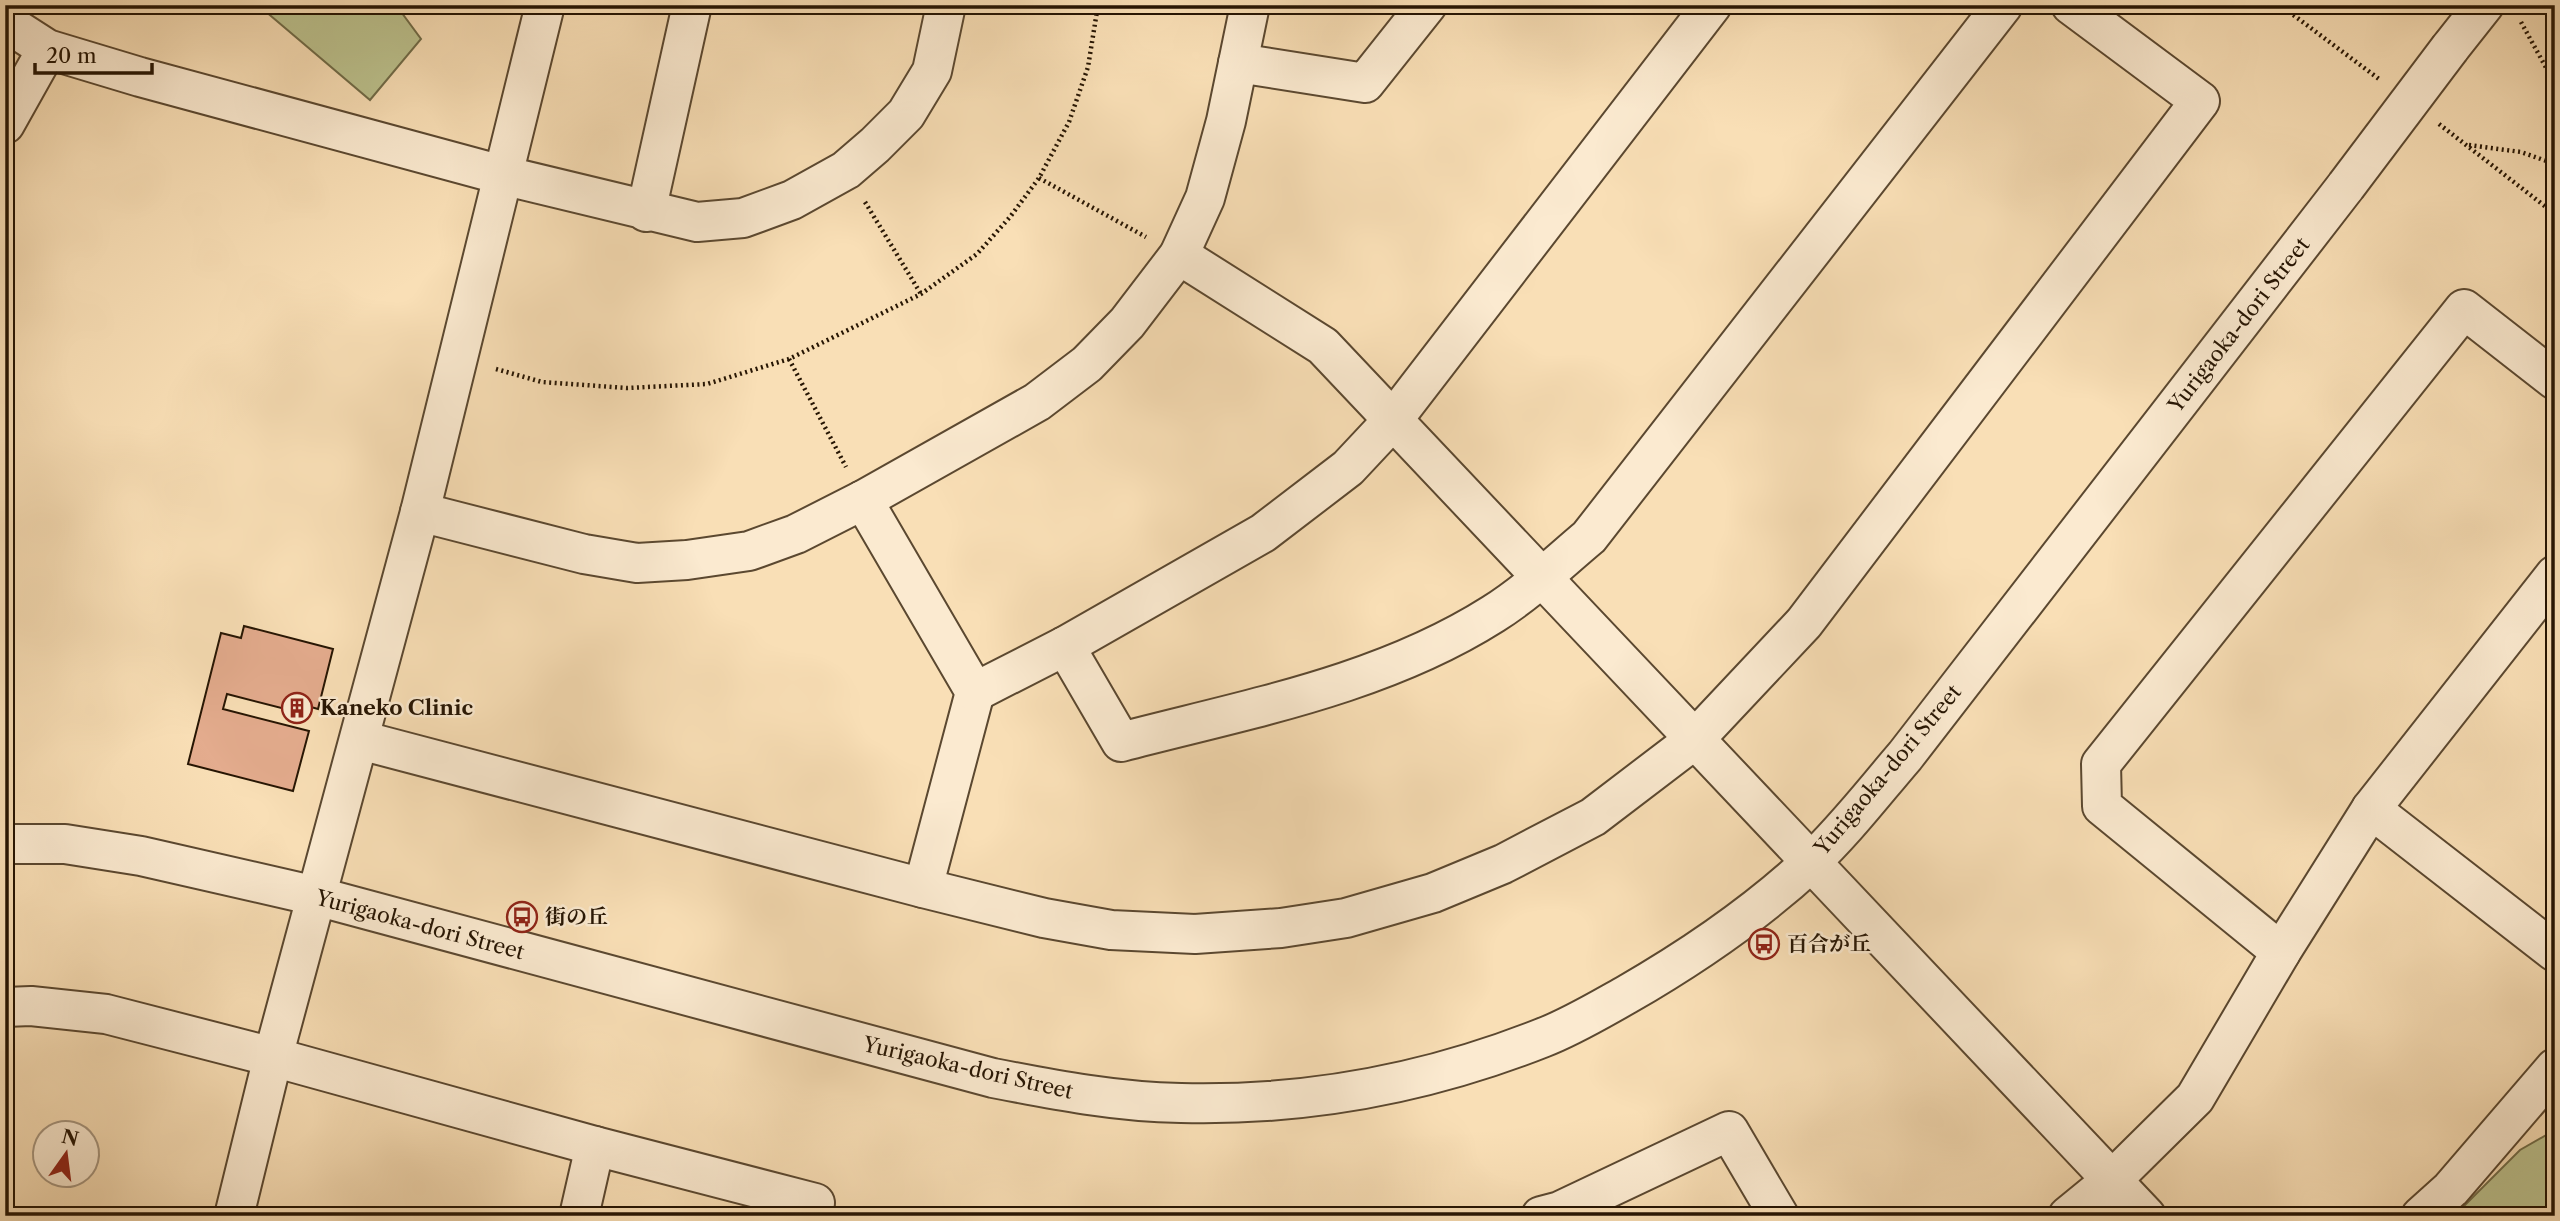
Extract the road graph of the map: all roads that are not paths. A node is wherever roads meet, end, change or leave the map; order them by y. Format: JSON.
{"nodes":[{"id":1,"x":545,"y":5,"type":"edge"},
{"id":2,"x":692,"y":5,"type":"edge"},
{"id":3,"x":946,"y":5,"type":"edge"},
{"id":4,"x":1250,"y":5,"type":"edge"},
{"id":5,"x":1427,"y":5,"type":"edge"},
{"id":6,"x":1712,"y":5,"type":"edge"},
{"id":7,"x":2003,"y":5,"type":"edge"},
{"id":8,"x":2071,"y":5,"type":"edge"},
{"id":9,"x":2484,"y":5,"type":"edge"},
{"id":10,"x":5,"y":22,"type":"edge"},
{"id":11,"x":47,"y":49,"type":"junction"},
{"id":12,"x":1238,"y":63,"type":"junction"},
{"id":13,"x":5,"y":124,"type":"edge"},
{"id":14,"x":502,"y":175,"type":"junction"},
{"id":15,"x":646,"y":212,"type":"junction"},
{"id":16,"x":1179,"y":255,"type":"junction"},
{"id":17,"x":2555,"y":380,"type":"edge"},
{"id":18,"x":1392,"y":421,"type":"junction"},
{"id":19,"x":863,"y":500,"type":"junction"},
{"id":20,"x":420,"y":512,"type":"junction"},
{"id":21,"x":2555,"y":575,"type":"edge"},
{"id":22,"x":1542,"y":577,"type":"junction"},
{"id":23,"x":1065,"y":646,"type":"junction"},
{"id":24,"x":975,"y":692,"type":"junction"},
{"id":25,"x":360,"y":740,"type":"junction"},
{"id":26,"x":1694,"y":740,"type":"junction"},
{"id":27,"x":2371,"y":809,"type":"junction"},
{"id":28,"x":5,"y":844,"type":"edge"},
{"id":29,"x":1810,"y":863,"type":"junction"},
{"id":30,"x":923,"y":888,"type":"junction"},
{"id":31,"x":316,"y":896,"type":"junction"},
{"id":32,"x":2281,"y":952,"type":"junction"},
{"id":33,"x":2555,"y":952,"type":"edge"},
{"id":34,"x":5,"y":1007,"type":"edge"},
{"id":35,"x":273,"y":1057,"type":"junction"},
{"id":36,"x":2555,"y":1068,"type":"edge"},
{"id":37,"x":595,"y":1146,"type":"junction"},
{"id":38,"x":2112,"y":1180,"type":"junction"},
{"id":39,"x":815,"y":1203,"type":"dead end"},
{"id":40,"x":234,"y":1216,"type":"edge"},
{"id":41,"x":579,"y":1216,"type":"edge"},
{"id":42,"x":1541,"y":1216,"type":"edge"},
{"id":43,"x":1779,"y":1216,"type":"edge"},
{"id":44,"x":2068,"y":1216,"type":"edge"},
{"id":45,"x":2146,"y":1216,"type":"edge"},
{"id":46,"x":2421,"y":1216,"type":"edge"}],
"edges":[{"from":1,"to":14,"type":"street"},
{"from":2,"to":15,"type":"street"},
{"from":3,"to":15,"type":"street"},
{"from":4,"to":12,"type":"street"},
{"from":5,"to":12,"type":"street"},
{"from":6,"to":18,"type":"street"},
{"from":7,"to":22,"type":"street"},
{"from":8,"to":26,"type":"street"},
{"from":9,"to":29,"type":"street","name":"Yurigaoka-dori Street","bridge":true},
{"from":10,"to":11,"type":"street"},
{"from":11,"to":13,"type":"street"},
{"from":11,"to":14,"type":"street"},
{"from":12,"to":16,"type":"street"},
{"from":14,"to":15,"type":"street"},
{"from":14,"to":20,"type":"street"},
{"from":16,"to":18,"type":"street"},
{"from":16,"to":19,"type":"street"},
{"from":17,"to":32,"type":"street"},
{"from":18,"to":22,"type":"street"},
{"from":18,"to":23,"type":"street"},
{"from":19,"to":20,"type":"street"},
{"from":19,"to":24,"type":"street"},
{"from":20,"to":25,"type":"street"},
{"from":21,"to":27,"type":"street"},
{"from":22,"to":23,"type":"street"},
{"from":22,"to":26,"type":"street"},
{"from":23,"to":24,"type":"street"},
{"from":24,"to":30,"type":"street"},
{"from":25,"to":30,"type":"street"},
{"from":25,"to":31,"type":"street"},
{"from":26,"to":29,"type":"street"},
{"from":26,"to":30,"type":"street"},
{"from":27,"to":32,"type":"street"},
{"from":27,"to":33,"type":"street"},
{"from":28,"to":31,"type":"street","name":"Yurigaoka-dori Street"},
{"from":29,"to":31,"type":"street","name":"Yurigaoka-dori Street"},
{"from":29,"to":38,"type":"street"},
{"from":31,"to":35,"type":"street"},
{"from":32,"to":38,"type":"street"},
{"from":34,"to":35,"type":"street"},
{"from":35,"to":37,"type":"street"},
{"from":35,"to":40,"type":"street"},
{"from":36,"to":46,"type":"street"},
{"from":37,"to":39,"type":"street"},
{"from":37,"to":41,"type":"street"},
{"from":38,"to":44,"type":"street"},
{"from":38,"to":45,"type":"street"},
{"from":42,"to":43,"type":"street"}]}
